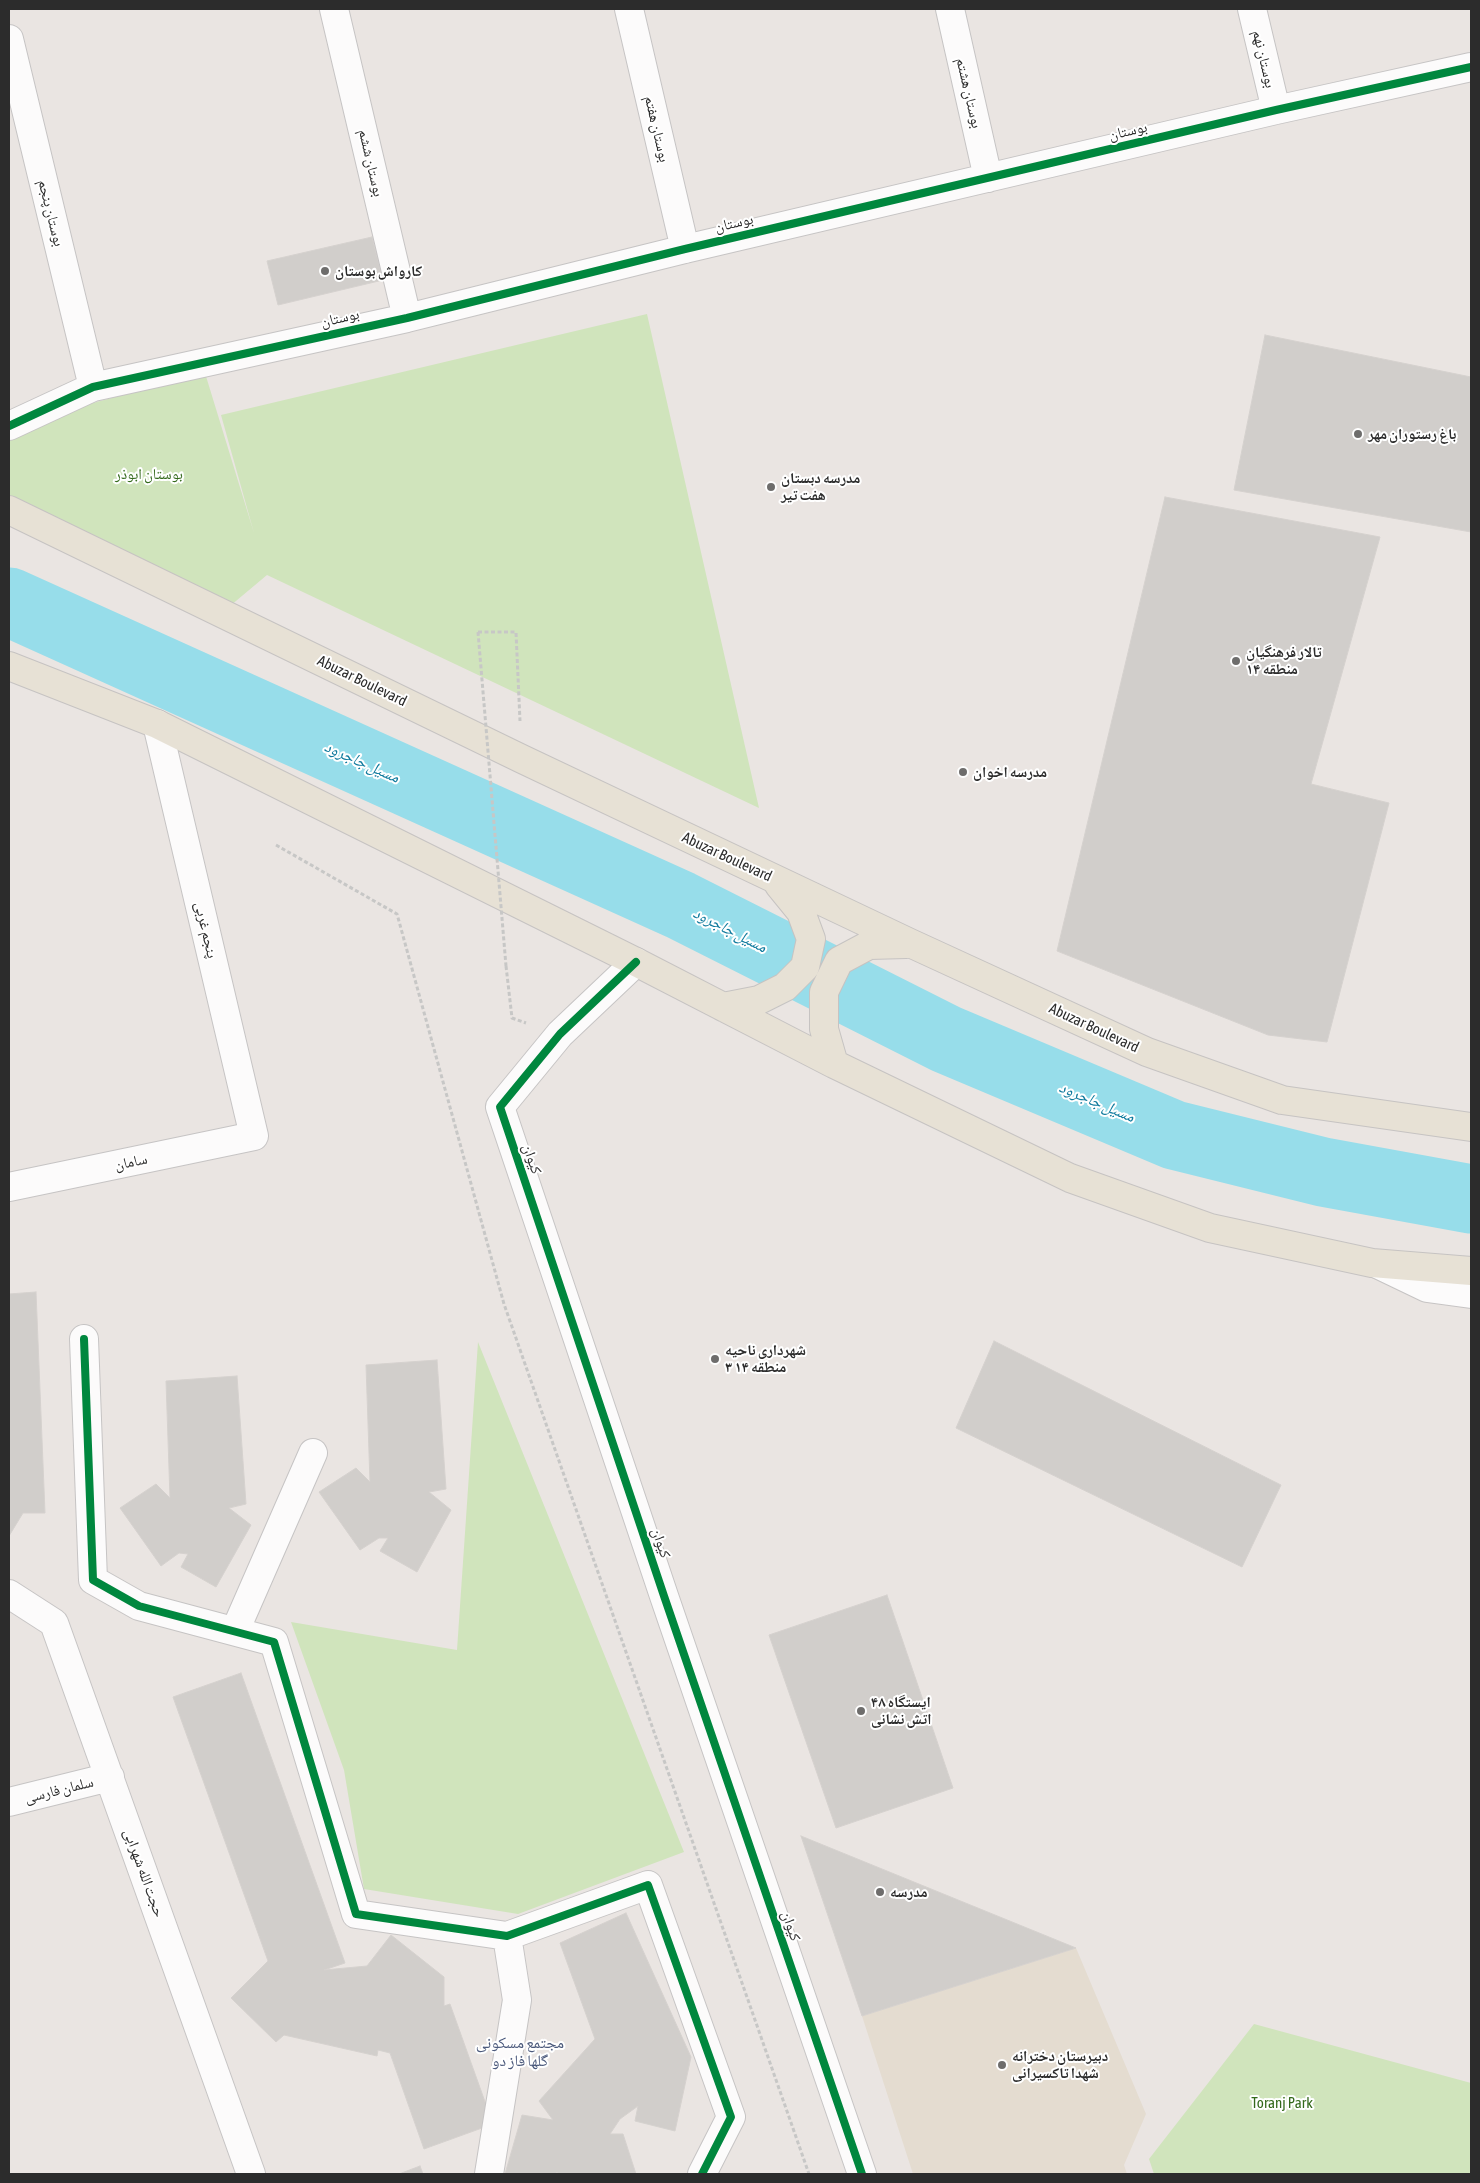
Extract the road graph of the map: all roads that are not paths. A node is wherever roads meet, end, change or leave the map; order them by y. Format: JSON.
{"nodes":[{"id":1,"x":334,"y":9,"type":"edge"},
{"id":2,"x":629,"y":9,"type":"edge"},
{"id":3,"x":950,"y":9,"type":"edge"},
{"id":4,"x":1252,"y":9,"type":"edge"},
{"id":5,"x":9,"y":39,"type":"edge"},
{"id":6,"x":1471,"y":67,"type":"edge"},
{"id":7,"x":1276,"y":110,"type":"junction"},
{"id":8,"x":988,"y":178,"type":"junction"},
{"id":9,"x":685,"y":249,"type":"junction"},
{"id":10,"x":407,"y":318,"type":"junction"},
{"id":11,"x":93,"y":387,"type":"junction"},
{"id":12,"x":9,"y":426,"type":"edge"},
{"id":13,"x":9,"y":510,"type":"edge"},
{"id":14,"x":9,"y":666,"type":"edge"},
{"id":15,"x":158,"y":724,"type":"junction"},
{"id":16,"x":775,"y":880,"type":"junction"},
{"id":17,"x":910,"y":943,"type":"junction"},
{"id":18,"x":636,"y":962,"type":"junction"},
{"id":19,"x":723,"y":1007,"type":"junction"},
{"id":20,"x":834,"y":1064,"type":"junction"},
{"id":21,"x":1471,"y":1127,"type":"edge"},
{"id":22,"x":254,"y":1136,"type":"joint"},
{"id":23,"x":9,"y":1187,"type":"edge"},
{"id":24,"x":1375,"y":1263,"type":"junction"},
{"id":25,"x":1471,"y":1271,"type":"edge"},
{"id":26,"x":1471,"y":1294,"type":"edge"},
{"id":27,"x":84,"y":1339,"type":"dead end"},
{"id":28,"x":313,"y":1454,"type":"dead end"},
{"id":29,"x":9,"y":1594,"type":"edge"},
{"id":30,"x":235,"y":1632,"type":"junction"},
{"id":31,"x":110,"y":1777,"type":"junction"},
{"id":32,"x":9,"y":1802,"type":"edge"},
{"id":33,"x":507,"y":1936,"type":"junction"},
{"id":34,"x":252,"y":2174,"type":"edge"},
{"id":35,"x":489,"y":2174,"type":"edge"},
{"id":36,"x":702,"y":2174,"type":"edge"},
{"id":37,"x":862,"y":2174,"type":"edge"}],
"edges":[{"from":1,"to":10,"type":"street","name":"بوستان ششم"},
{"from":2,"to":9,"type":"street","name":"بوستان هفتم"},
{"from":3,"to":8,"type":"street","name":"بوستان هشتم"},
{"from":4,"to":7,"type":"street","name":"بوستان نهم"},
{"from":5,"to":11,"type":"street","name":"بوستان پنجم"},
{"from":6,"to":7,"type":"street","name":"بوستان"},
{"from":7,"to":8,"type":"street","name":"بوستان"},
{"from":8,"to":9,"type":"street","name":"بوستان"},
{"from":9,"to":10,"type":"street","name":"بوستان"},
{"from":10,"to":11,"type":"street","name":"بوستان"},
{"from":11,"to":12,"type":"street","name":"بوستان"},
{"from":13,"to":16,"type":"main road","name":"Abuzar Boulevard"},
{"from":14,"to":15,"type":"main road"},
{"from":15,"to":18,"type":"main road"},
{"from":15,"to":22,"type":"street","name":"پنجم غربی"},
{"from":16,"to":17,"type":"main road","name":"Abuzar Boulevard"},
{"from":16,"to":19,"type":"main road"},
{"from":17,"to":20,"type":"main road"},
{"from":17,"to":21,"type":"main road","name":"Abuzar Boulevard"},
{"from":18,"to":19,"type":"main road"},
{"from":18,"to":37,"type":"street","name":"کیوان"},
{"from":19,"to":20,"type":"main road"},
{"from":20,"to":24,"type":"main road"},
{"from":22,"to":23,"type":"street","name":"سامان"},
{"from":24,"to":25,"type":"main road"},
{"from":24,"to":26,"type":"street"},
{"from":27,"to":30,"type":"street"},
{"from":28,"to":30,"type":"street"},
{"from":29,"to":31,"type":"street","name":"حجت الله شهرابی"},
{"from":30,"to":33,"type":"street"},
{"from":31,"to":32,"type":"street","name":"سلمان فارسی"},
{"from":31,"to":34,"type":"street","name":"حجت الله شهرابی"},
{"from":33,"to":35,"type":"street"},
{"from":33,"to":36,"type":"street"}]}
